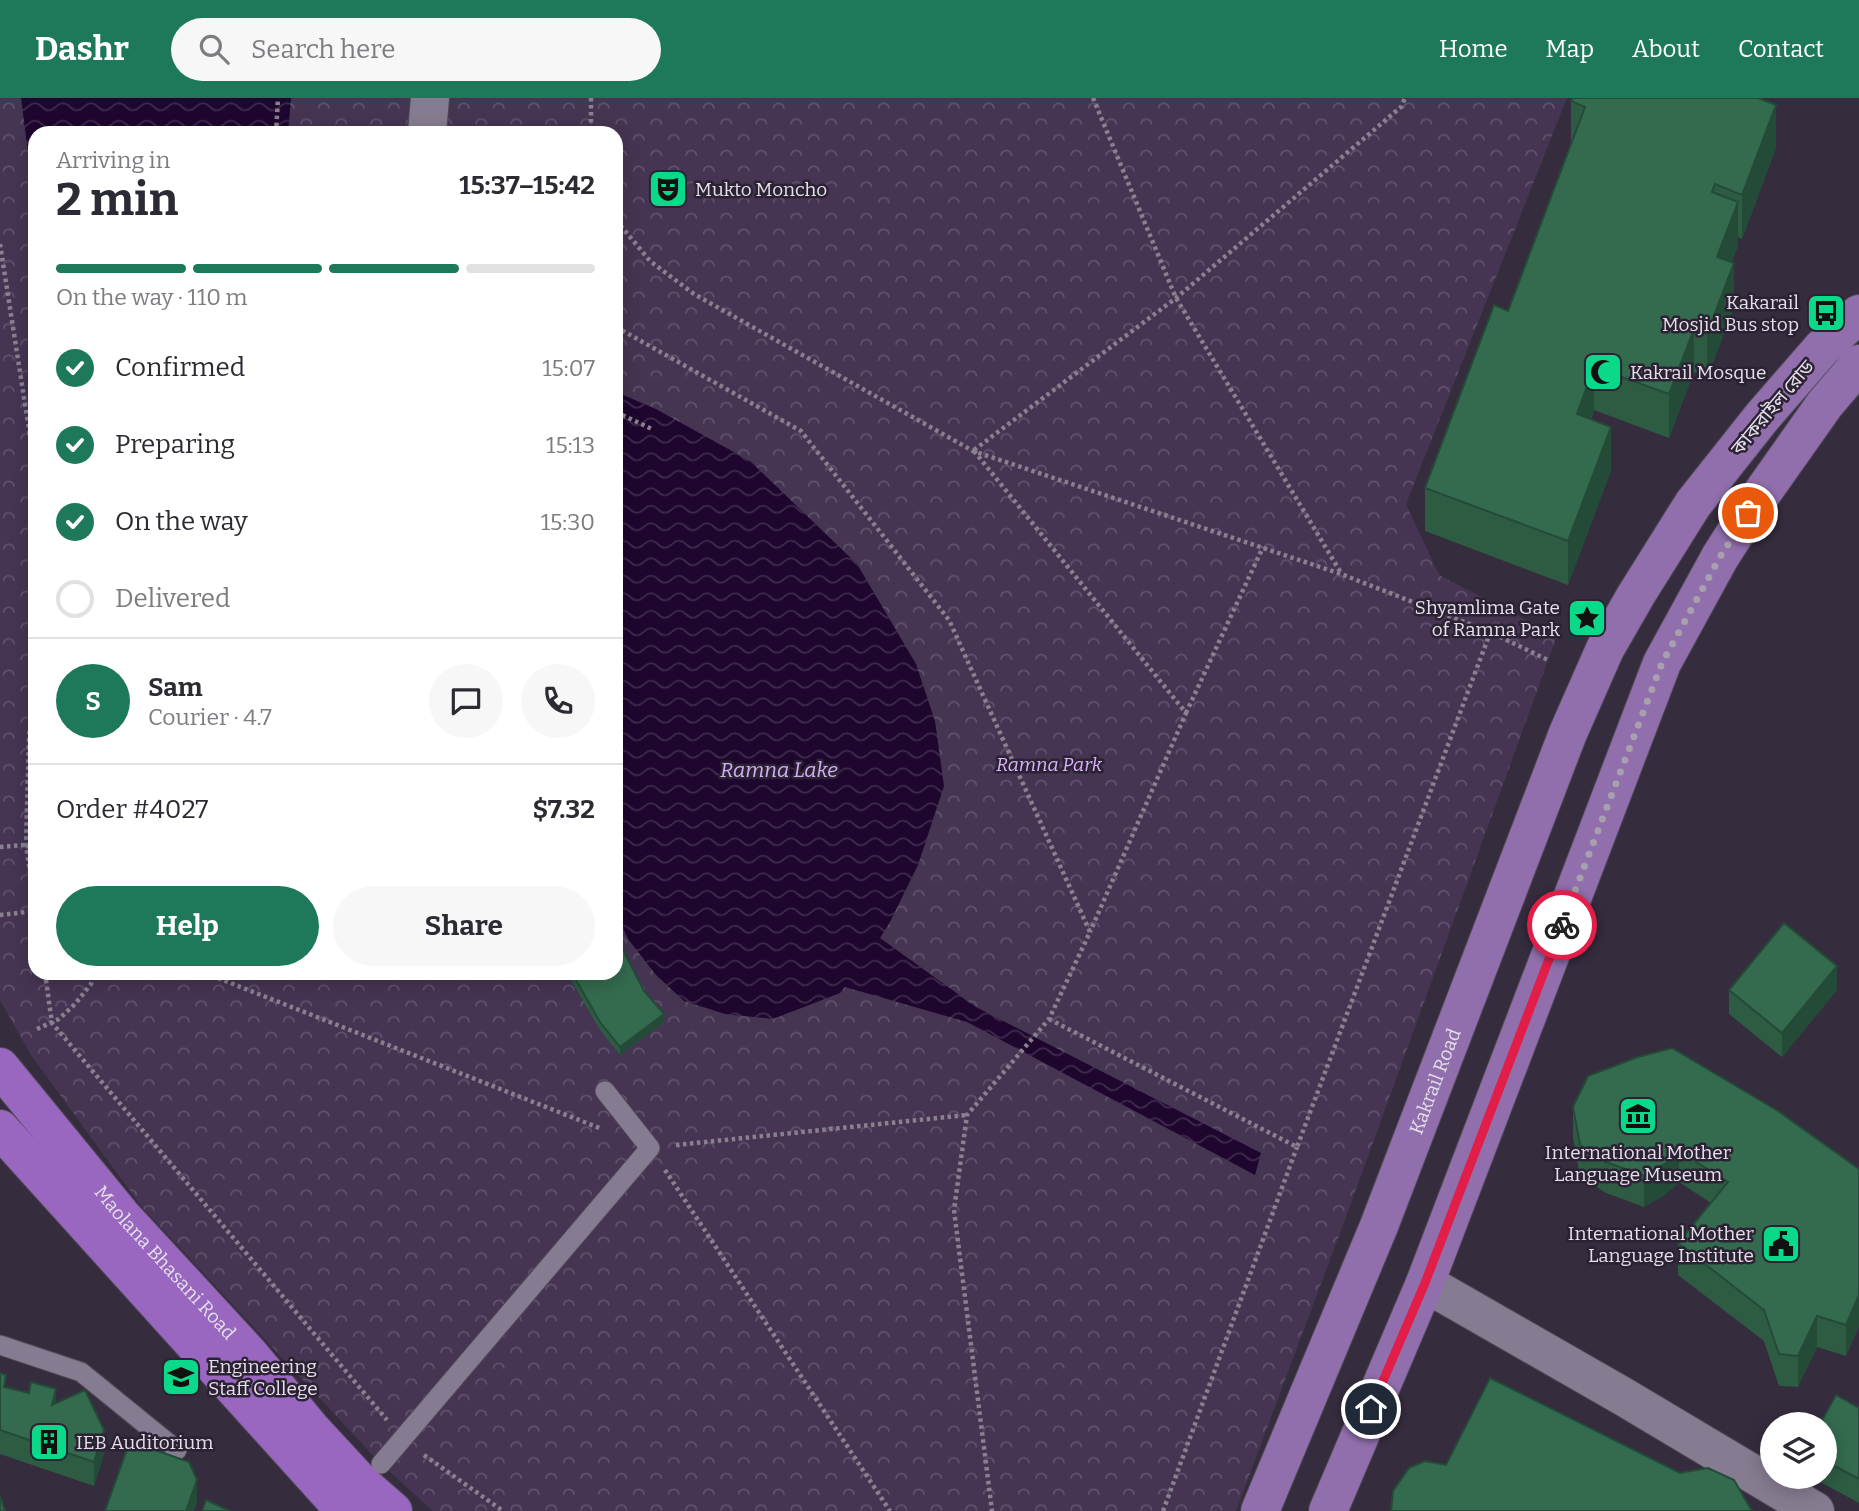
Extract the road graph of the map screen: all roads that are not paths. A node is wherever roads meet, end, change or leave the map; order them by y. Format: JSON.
{"nodes":[{"id":1,"x":430,"y":98,"type":"edge"},
{"id":2,"x":428,"y":126,"type":"edge"},
{"id":3,"x":1859,"y":292,"type":"edge"},
{"id":4,"x":1859,"y":314,"type":"edge"},
{"id":5,"x":1822,"y":348,"type":"junction"},
{"id":6,"x":1859,"y":364,"type":"edge"},
{"id":7,"x":0,"y":1068,"type":"edge"},
{"id":8,"x":605,"y":1091,"type":"dead end"},
{"id":9,"x":0,"y":1129,"type":"edge"},
{"id":10,"x":1425,"y":1283,"type":"junction"},
{"id":11,"x":0,"y":1345,"type":"edge"},
{"id":12,"x":177,"y":1450,"type":"dead end"},
{"id":13,"x":353,"y":1495,"type":"edge"},
{"id":14,"x":393,"y":1511,"type":"edge"},
{"id":15,"x":1260,"y":1511,"type":"edge"},
{"id":16,"x":1328,"y":1511,"type":"edge"},
{"id":17,"x":1815,"y":1511,"type":"edge"}],
"edges":[{"from":1,"to":2,"type":"street"},
{"from":3,"to":5,"type":"main road"},
{"from":4,"to":5,"type":"main road","name":"কাকরাইল রোড"},
{"from":5,"to":15,"type":"main road","name":"Kakrail Road"},
{"from":6,"to":10,"type":"main road"},
{"from":7,"to":13,"type":"highway","name":"Maolana Bhasani Road"},
{"from":8,"to":13,"type":"lane"},
{"from":9,"to":13,"type":"highway","name":"Maolana Bhasani Road"},
{"from":10,"to":16,"type":"main road"},
{"from":10,"to":17,"type":"street"},
{"from":11,"to":12,"type":"lane"},
{"from":13,"to":14,"type":"highway","name":"Maolana Bhasani Road"}]}
